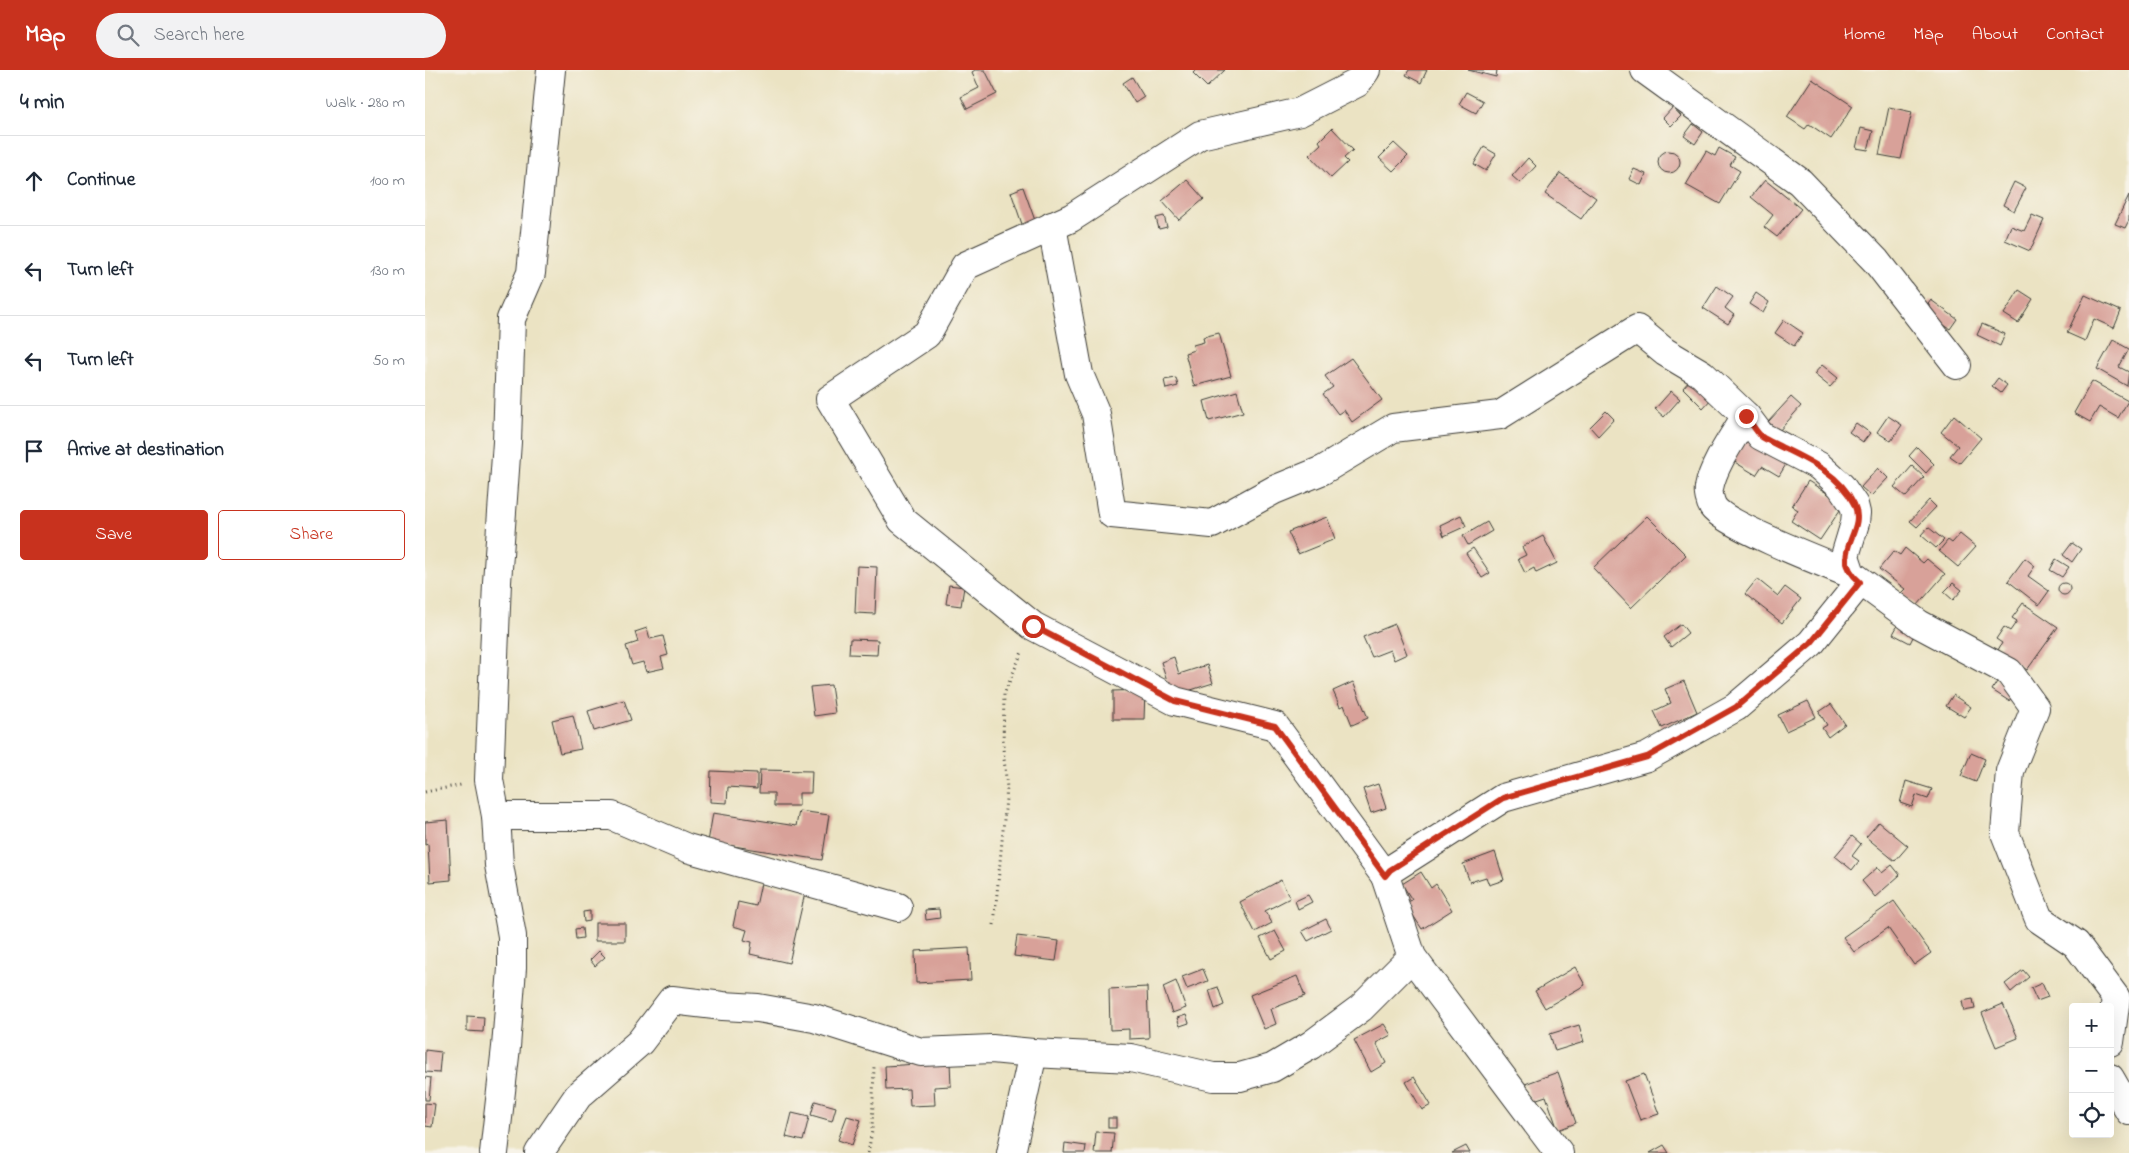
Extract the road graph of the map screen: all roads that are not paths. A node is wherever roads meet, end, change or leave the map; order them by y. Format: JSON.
{"nodes":[{"id":1,"x":551,"y":70,"type":"edge"},
{"id":2,"x":1366,"y":70,"type":"edge"},
{"id":3,"x":1645,"y":70,"type":"edge"},
{"id":4,"x":1052,"y":226,"type":"junction"},
{"id":5,"x":1957,"y":365,"type":"dead end"},
{"id":6,"x":1746,"y":416,"type":"junction"},
{"id":7,"x":1855,"y":578,"type":"junction"},
{"id":8,"x":496,"y":816,"type":"junction"},
{"id":9,"x":1385,"y":876,"type":"junction"},
{"id":10,"x":898,"y":907,"type":"dead end"},
{"id":11,"x":1412,"y":957,"type":"junction"},
{"id":12,"x":2114,"y":1013,"type":"edge"},
{"id":13,"x":1033,"y":1053,"type":"junction"},
{"id":14,"x":2114,"y":1085,"type":"edge"},
{"id":15,"x":2129,"y":1111,"type":"edge"},
{"id":16,"x":494,"y":1153,"type":"edge"},
{"id":17,"x":539,"y":1153,"type":"edge"},
{"id":18,"x":1011,"y":1153,"type":"edge"},
{"id":19,"x":1559,"y":1153,"type":"edge"}],
"edges":[{"from":1,"to":8,"type":"street"},
{"from":2,"to":4,"type":"street"},
{"from":3,"to":5,"type":"street"},
{"from":4,"to":6,"type":"street"},
{"from":4,"to":9,"type":"street"},
{"from":6,"to":7,"type":"street"},
{"from":6,"to":7,"type":"street"},
{"from":7,"to":9,"type":"street"},
{"from":7,"to":12,"type":"street"},
{"from":8,"to":10,"type":"street"},
{"from":8,"to":16,"type":"street"},
{"from":9,"to":11,"type":"street"},
{"from":11,"to":13,"type":"street"},
{"from":11,"to":19,"type":"street"},
{"from":13,"to":17,"type":"street"},
{"from":13,"to":18,"type":"street"},
{"from":14,"to":15,"type":"street"}]}
